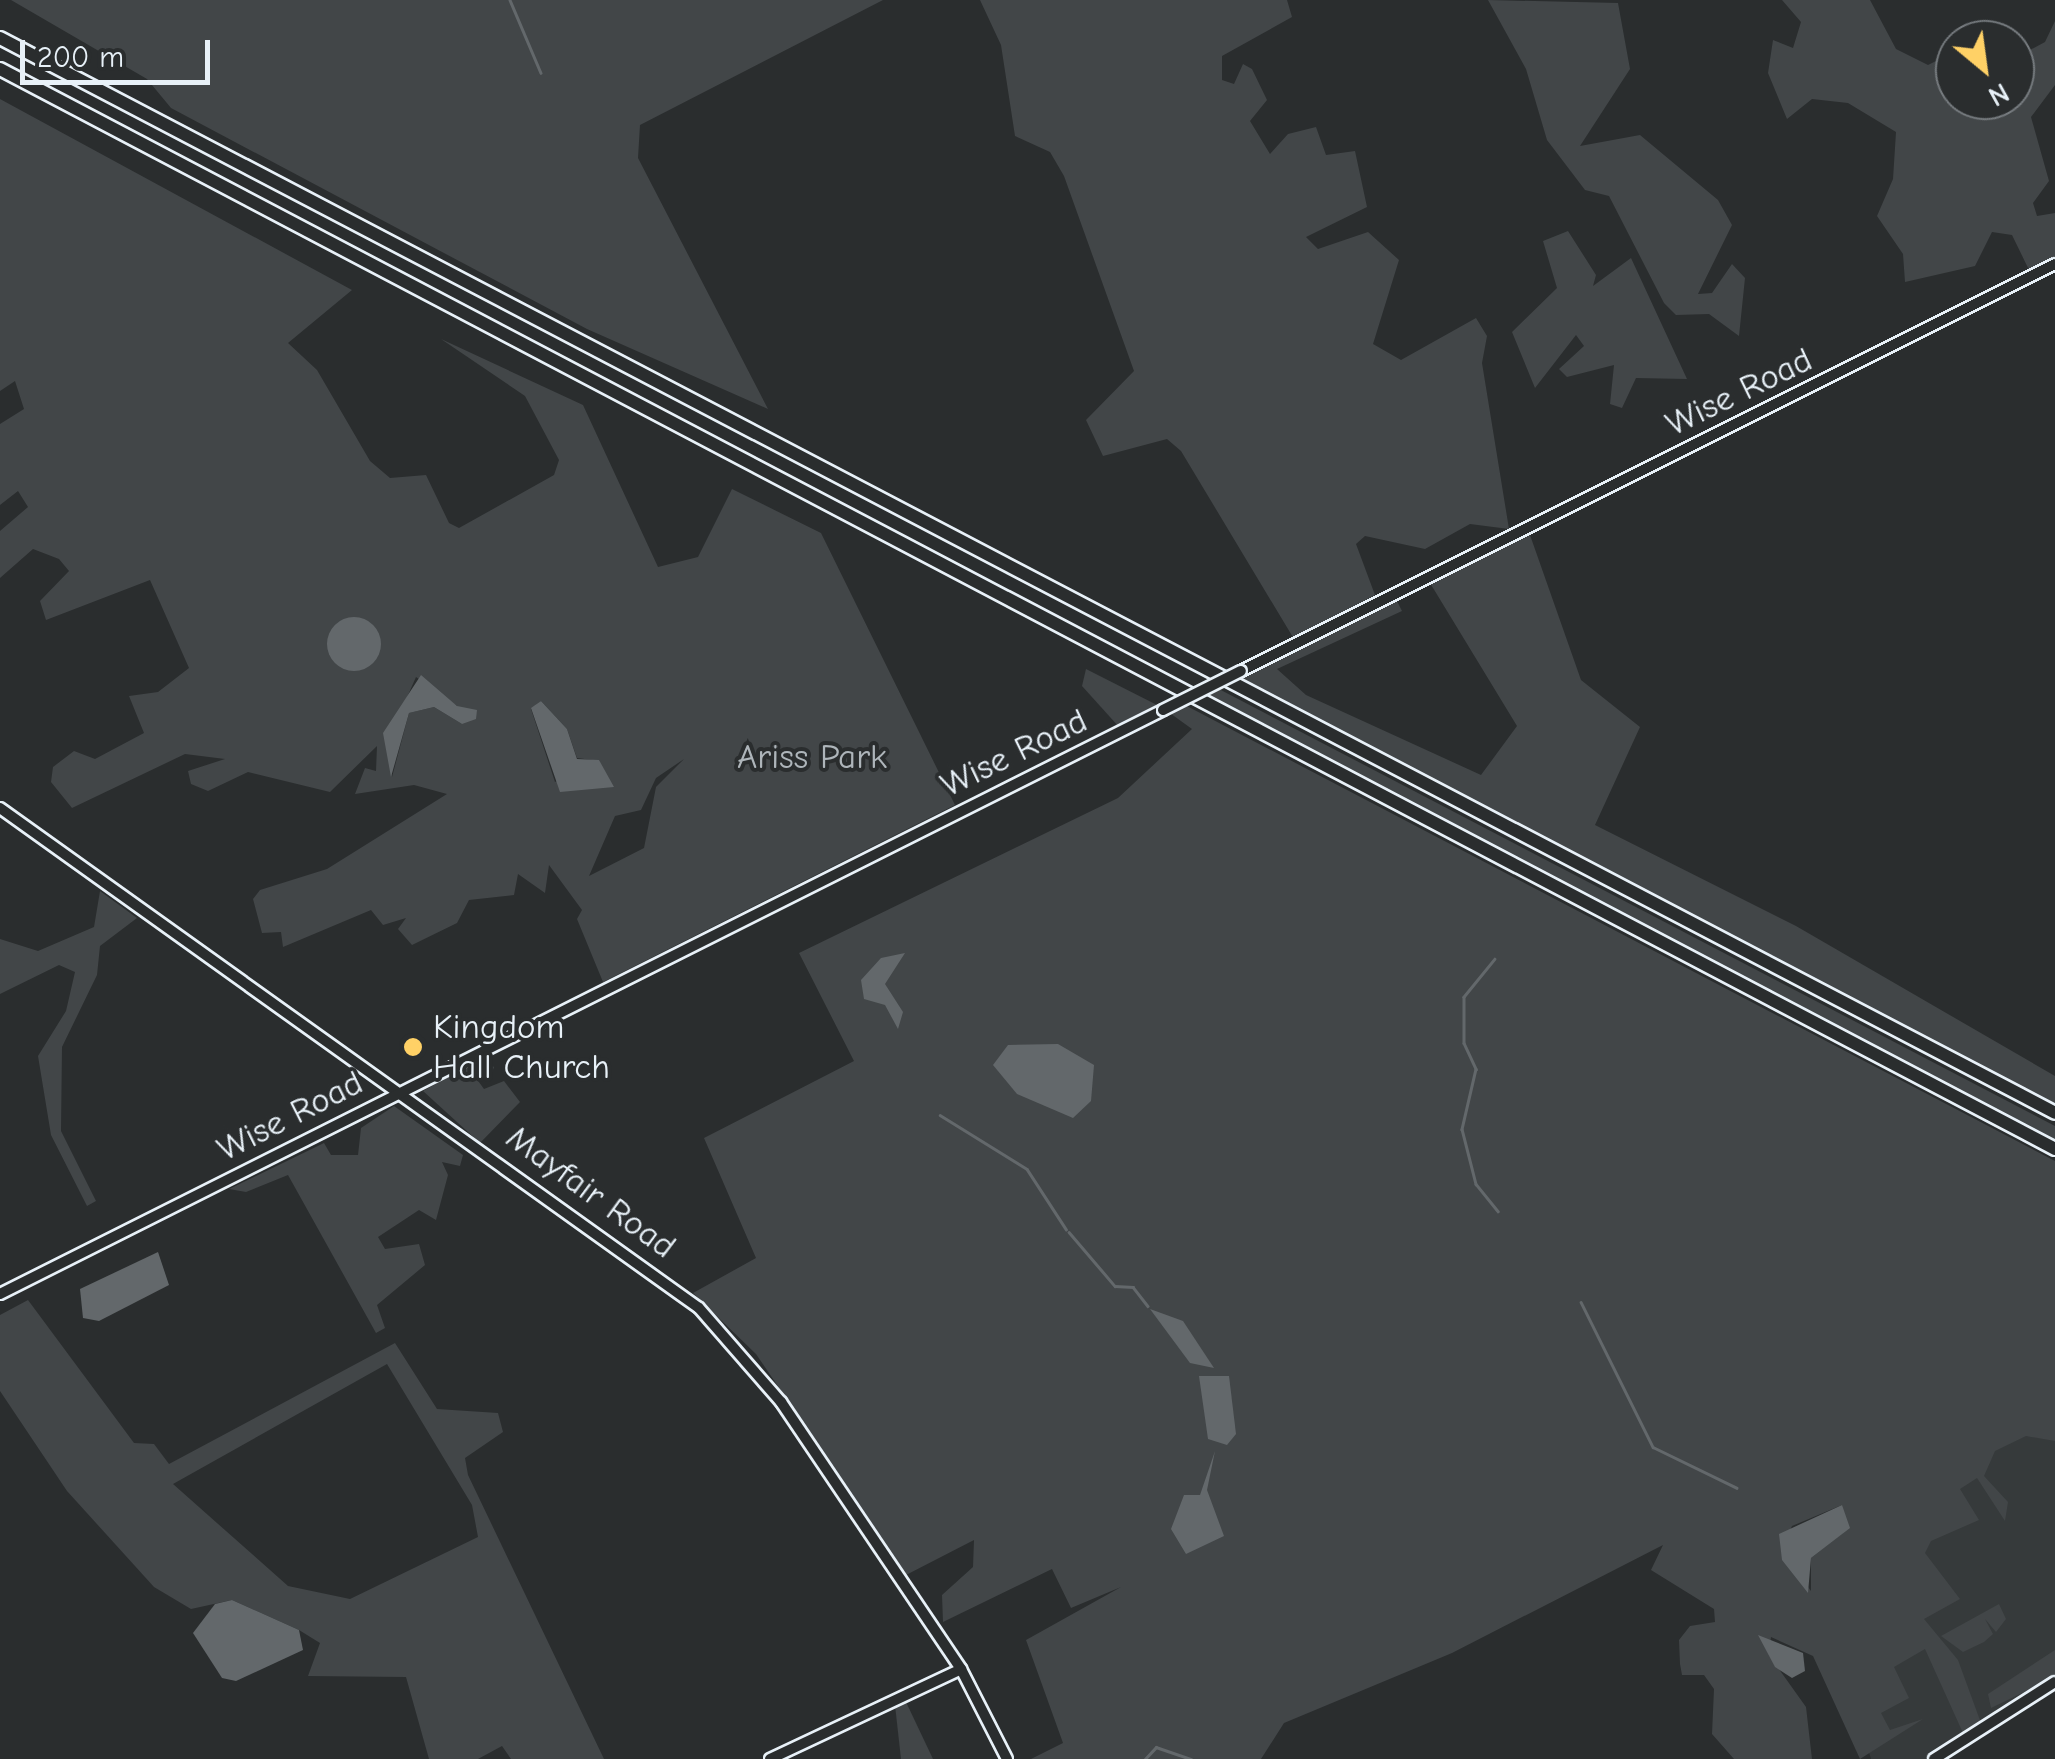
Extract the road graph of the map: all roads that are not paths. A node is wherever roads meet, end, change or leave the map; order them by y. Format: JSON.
{"nodes":[{"id":1,"x":0,"y":38,"type":"edge"},
{"id":2,"x":0,"y":69,"type":"edge"},
{"id":3,"x":2055,"y":264,"type":"edge"},
{"id":4,"x":0,"y":808,"type":"edge"},
{"id":5,"x":398,"y":1091,"type":"junction"},
{"id":6,"x":2055,"y":1113,"type":"edge"},
{"id":7,"x":2055,"y":1149,"type":"edge"},
{"id":8,"x":0,"y":1294,"type":"edge"},
{"id":9,"x":960,"y":1668,"type":"junction"},
{"id":10,"x":2055,"y":1682,"type":"edge"},
{"id":11,"x":770,"y":1759,"type":"edge"},
{"id":12,"x":1007,"y":1759,"type":"edge"},
{"id":13,"x":1934,"y":1759,"type":"edge"}],
"edges":[{"from":1,"to":6,"type":"highway"},
{"from":2,"to":7,"type":"highway"},
{"from":3,"to":5,"type":"street","name":"Wise Road","bridge":true},
{"from":4,"to":5,"type":"street","name":"Mayfair Road"},
{"from":5,"to":8,"type":"street","name":"Wise Road"},
{"from":5,"to":9,"type":"street","name":"Mayfair Road"},
{"from":9,"to":11,"type":"street"},
{"from":9,"to":12,"type":"street","name":"Mayfair Road"},
{"from":10,"to":13,"type":"street"}]}
